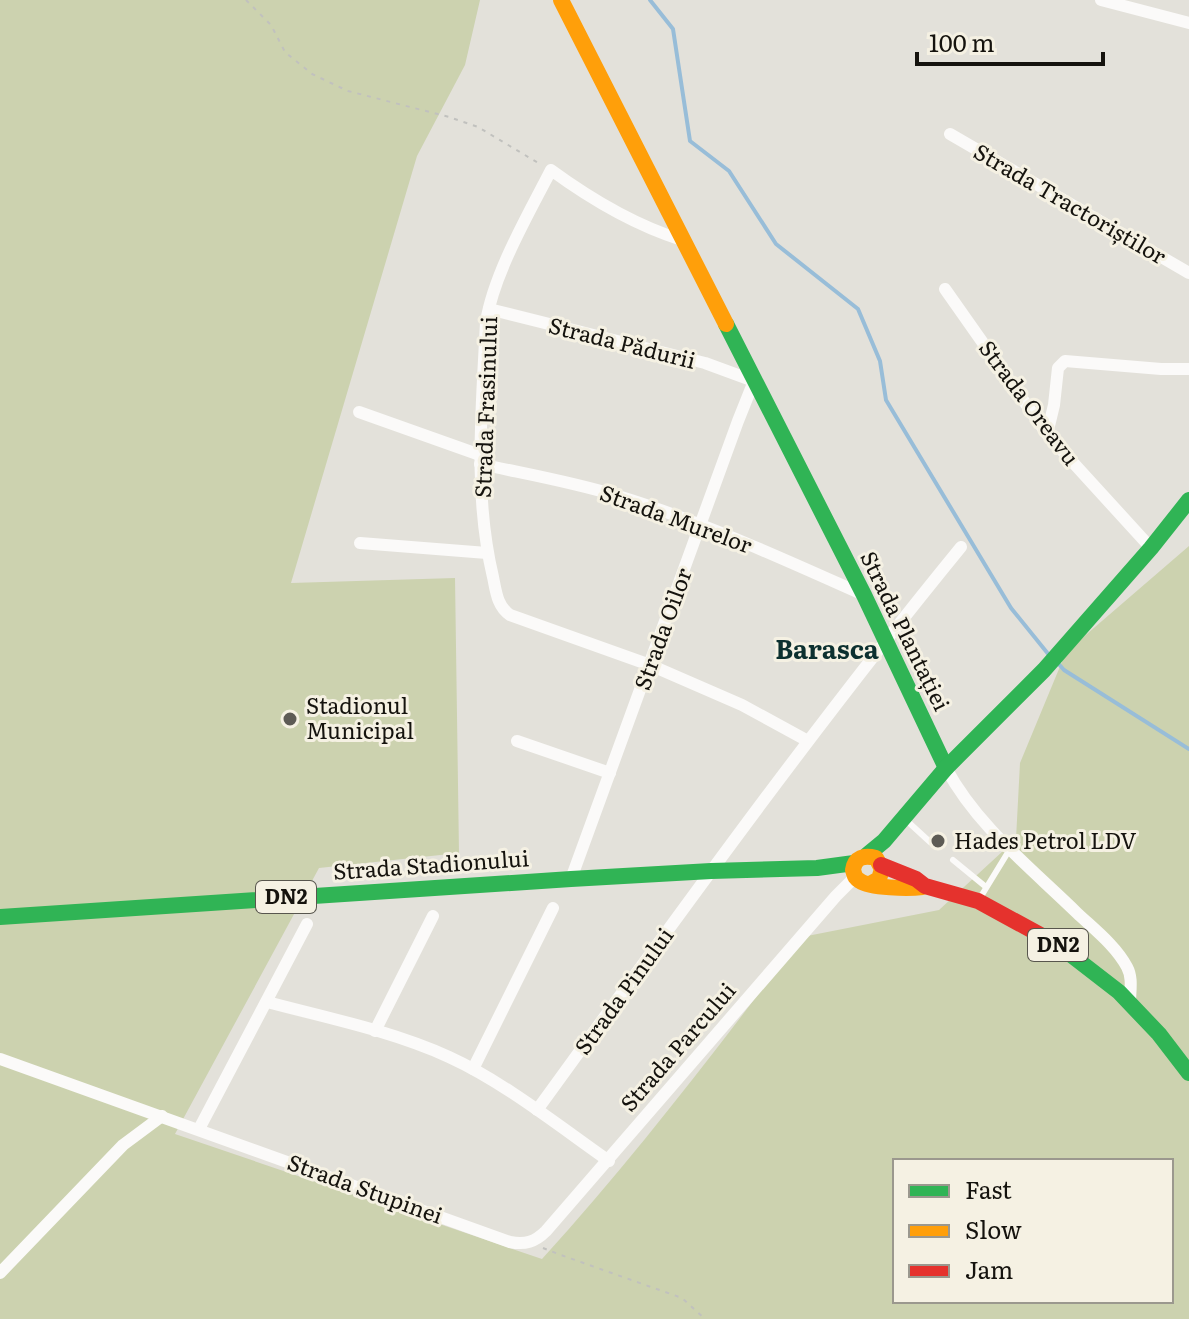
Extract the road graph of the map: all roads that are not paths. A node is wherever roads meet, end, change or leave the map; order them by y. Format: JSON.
{"nodes":[{"id":1,"x":561,"y":0,"type":"edge"},
{"id":2,"x":1101,"y":0,"type":"edge"},
{"id":3,"x":1189,"y":23,"type":"edge"},
{"id":4,"x":950,"y":134,"type":"dead end"},
{"id":5,"x":682,"y":240,"type":"junction"},
{"id":6,"x":1189,"y":273,"type":"edge"},
{"id":7,"x":945,"y":289,"type":"dead end"},
{"id":8,"x":489,"y":309,"type":"junction"},
{"id":9,"x":1189,"y":369,"type":"edge"},
{"id":10,"x":754,"y":381,"type":"junction"},
{"id":11,"x":359,"y":412,"type":"dead end"},
{"id":12,"x":1047,"y":434,"type":"junction"},
{"id":13,"x":480,"y":460,"type":"junction"},
{"id":14,"x":1189,"y":500,"type":"edge"},
{"id":15,"x":701,"y":524,"type":"junction"},
{"id":16,"x":360,"y":543,"type":"dead end"},
{"id":17,"x":961,"y":547,"type":"dead end"},
{"id":18,"x":1151,"y":548,"type":"junction"},
{"id":19,"x":487,"y":553,"type":"junction"},
{"id":20,"x":864,"y":595,"type":"junction"},
{"id":21,"x":886,"y":638,"type":"junction"},
{"id":22,"x":650,"y":665,"type":"junction"},
{"id":23,"x":517,"y":741,"type":"dead end"},
{"id":24,"x":808,"y":741,"type":"junction"},
{"id":25,"x":946,"y":768,"type":"junction"},
{"id":26,"x":610,"y":773,"type":"junction"},
{"id":27,"x":903,"y":818,"type":"junction"},
{"id":28,"x":930,"y":842,"type":"dead end"},
{"id":29,"x":1010,"y":849,"type":"junction"},
{"id":30,"x":953,"y":860,"type":"dead end"},
{"id":31,"x":866,"y":868,"type":"junction"},
{"id":32,"x":711,"y":871,"type":"junction"},
{"id":33,"x":571,"y":879,"type":"junction"},
{"id":34,"x":982,"y":894,"type":"junction"},
{"id":35,"x":553,"y":908,"type":"dead end"},
{"id":36,"x":433,"y":916,"type":"dead end"},
{"id":37,"x":0,"y":917,"type":"edge"},
{"id":38,"x":307,"y":924,"type":"dead end"},
{"id":39,"x":267,"y":1002,"type":"junction"},
{"id":40,"x":1130,"y":1003,"type":"junction"},
{"id":41,"x":375,"y":1031,"type":"junction"},
{"id":42,"x":0,"y":1059,"type":"edge"},
{"id":43,"x":473,"y":1069,"type":"junction"},
{"id":44,"x":1189,"y":1073,"type":"edge"},
{"id":45,"x":537,"y":1110,"type":"junction"},
{"id":46,"x":162,"y":1116,"type":"junction"},
{"id":47,"x":199,"y":1129,"type":"junction"},
{"id":48,"x":609,"y":1161,"type":"junction"},
{"id":49,"x":531,"y":1242,"type":"joint"},
{"id":50,"x":0,"y":1273,"type":"edge"}],
"edges":[{"from":1,"to":5,"type":"main road","name":"Strada Plantației"},
{"from":2,"to":3,"type":"street"},
{"from":4,"to":6,"type":"street","name":"Strada Tractoriștilor"},
{"from":5,"to":8,"type":"street","name":"Strada Frasinului"},
{"from":5,"to":10,"type":"main road","name":"Strada Plantației"},
{"from":7,"to":12,"type":"street","name":"Strada Oreavu"},
{"from":8,"to":10,"type":"street","name":"Strada Pădurii"},
{"from":8,"to":13,"type":"street","name":"Strada Frasinului"},
{"from":9,"to":12,"type":"street"},
{"from":10,"to":15,"type":"street","name":"Strada Oilor"},
{"from":10,"to":20,"type":"main road","name":"Strada Plantației"},
{"from":11,"to":13,"type":"street","name":"Strada Murelor"},
{"from":12,"to":18,"type":"street","name":"Strada Oreavu"},
{"from":13,"to":15,"type":"street","name":"Strada Murelor"},
{"from":13,"to":19,"type":"street","name":"Strada Frasinului"},
{"from":14,"to":18,"type":"main road","name":"Strada Parcului"},
{"from":15,"to":20,"type":"street","name":"Strada Murelor"},
{"from":15,"to":22,"type":"street","name":"Strada Oilor"},
{"from":16,"to":19,"type":"street"},
{"from":17,"to":21,"type":"street","name":"Strada Pinului"},
{"from":18,"to":25,"type":"main road","name":"Strada Parcului"},
{"from":19,"to":22,"type":"street","name":"Strada Frasinului"},
{"from":20,"to":21,"type":"main road","name":"Strada Plantației"},
{"from":21,"to":24,"type":"street","name":"Strada Pinului"},
{"from":21,"to":25,"type":"main road","name":"Strada Plantației"},
{"from":22,"to":24,"type":"street","name":"Strada Frasinului"},
{"from":22,"to":26,"type":"street","name":"Strada Oilor"},
{"from":23,"to":26,"type":"street"},
{"from":24,"to":32,"type":"street","name":"Strada Pinului"},
{"from":25,"to":27,"type":"main road","name":"Strada Parcului"},
{"from":25,"to":29,"type":"street","name":"Strada Plantației"},
{"from":26,"to":33,"type":"street","name":"Strada Oilor"},
{"from":27,"to":28,"type":"lane"},
{"from":27,"to":31,"type":"main road","name":"Strada Parcului"},
{"from":29,"to":34,"type":"lane"},
{"from":29,"to":40,"type":"street","name":"Strada Plantației"},
{"from":30,"to":34,"type":"lane"},
{"from":31,"to":32,"type":"main road","name":"Strada Stadionului","number":"DN2"},
{"from":31,"to":34,"type":"main road","number":"DN2"},
{"from":31,"to":48,"type":"street","name":"Strada Parcului"},
{"from":32,"to":33,"type":"main road","name":"Strada Stadionului","number":"DN2"},
{"from":32,"to":45,"type":"street","name":"Strada Pinului"},
{"from":33,"to":37,"type":"main road","name":"Strada Stadionului","number":"DN2"},
{"from":34,"to":40,"type":"main road","number":"DN2"},
{"from":35,"to":43,"type":"street"},
{"from":36,"to":41,"type":"street"},
{"from":38,"to":39,"type":"street"},
{"from":39,"to":41,"type":"street"},
{"from":39,"to":47,"type":"street"},
{"from":40,"to":44,"type":"main road","number":"DN2"},
{"from":41,"to":43,"type":"street"},
{"from":42,"to":46,"type":"street","name":"Strada Stupinei"},
{"from":43,"to":45,"type":"street"},
{"from":45,"to":48,"type":"street"},
{"from":46,"to":47,"type":"street","name":"Strada Stupinei"},
{"from":46,"to":50,"type":"street"},
{"from":47,"to":49,"type":"street","name":"Strada Stupinei"},
{"from":48,"to":49,"type":"street","name":"Strada Parcului"}]}
